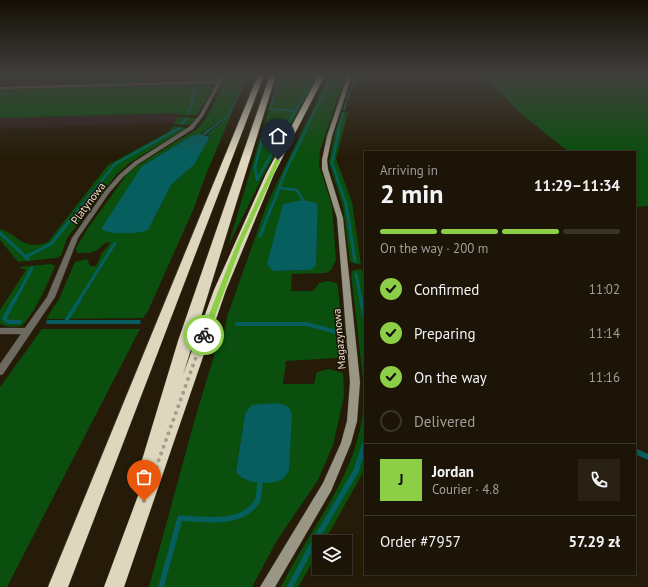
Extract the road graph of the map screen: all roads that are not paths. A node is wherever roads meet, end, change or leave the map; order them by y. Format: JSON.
{"nodes":[{"id":1,"x":208,"y":102,"type":"edge"},
{"id":2,"x":250,"y":102,"type":"edge"},
{"id":3,"x":264,"y":102,"type":"edge"},
{"id":4,"x":307,"y":102,"type":"edge"},
{"id":5,"x":341,"y":102,"type":"edge"},
{"id":6,"x":0,"y":331,"type":"edge"},
{"id":7,"x":27,"y":331,"type":"junction"},
{"id":8,"x":0,"y":371,"type":"edge"},
{"id":9,"x":116,"y":581,"type":"edge"},
{"id":10,"x":58,"y":587,"type":"edge"},
{"id":11,"x":267,"y":587,"type":"edge"}],
"edges":[{"from":1,"to":7,"type":"street","name":"Platynowa"},
{"from":2,"to":10,"type":"highway"},
{"from":3,"to":9,"type":"highway"},
{"from":4,"to":9,"type":"highway"},
{"from":5,"to":11,"type":"street","name":"Magazynowa"},
{"from":6,"to":7,"type":"street"},
{"from":7,"to":8,"type":"street","name":"Platynowa"}]}
